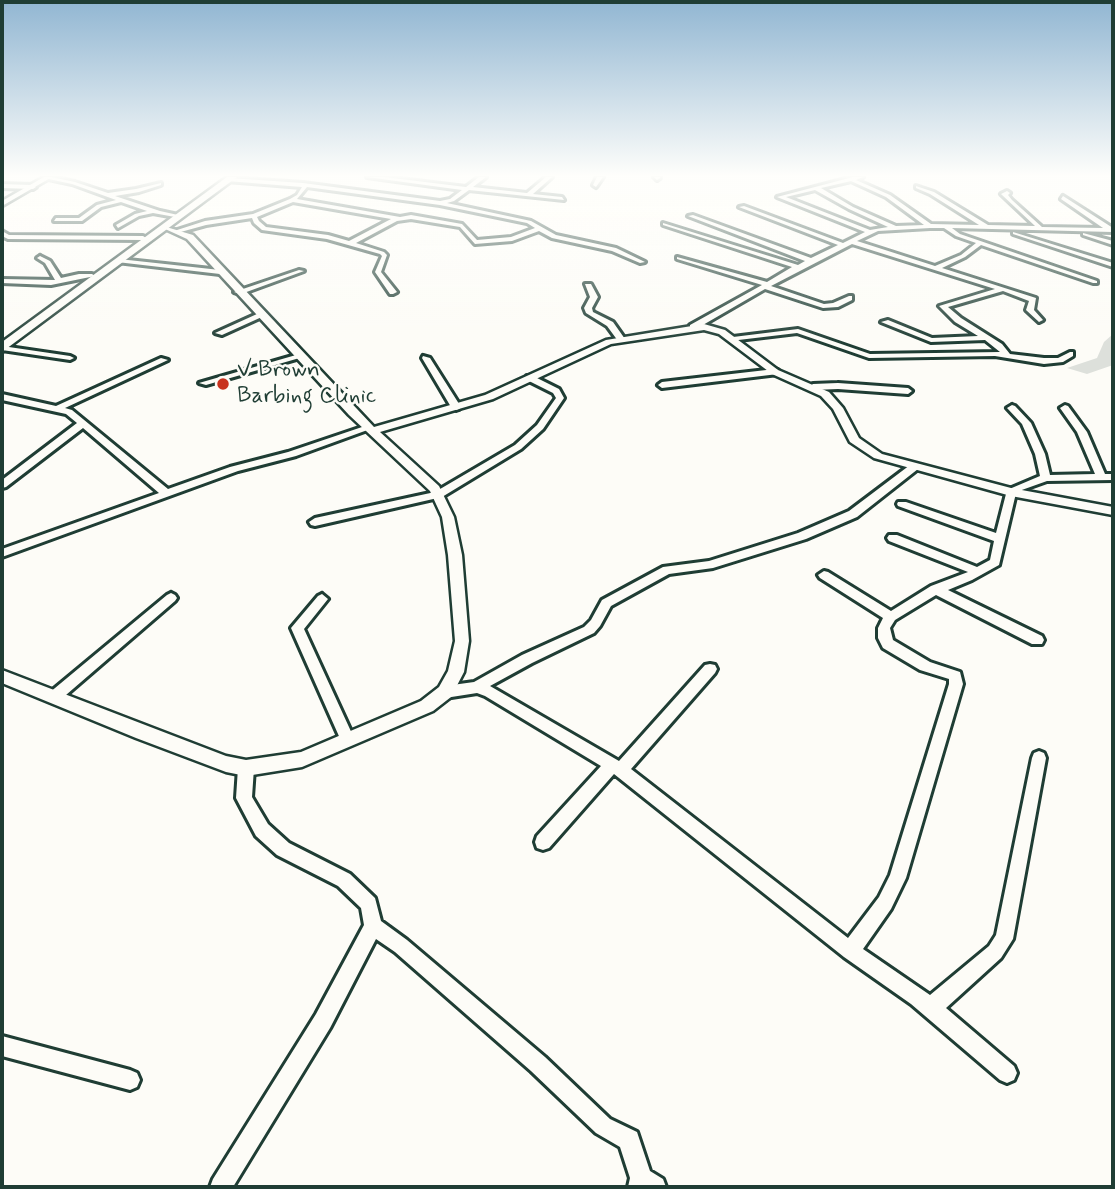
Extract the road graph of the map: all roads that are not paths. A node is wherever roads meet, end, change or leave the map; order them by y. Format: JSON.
{"nodes":[{"id":1,"x":152,"y":232,"type":"edge"},
{"id":2,"x":167,"y":232,"type":"edge"},
{"id":3,"x":178,"y":232,"type":"edge"},
{"id":4,"x":292,"y":232,"type":"edge"},
{"id":5,"x":371,"y":232,"type":"edge"},
{"id":6,"x":467,"y":232,"type":"edge"},
{"id":7,"x":529,"y":232,"type":"edge"},
{"id":8,"x":546,"y":232,"type":"edge"},
{"id":9,"x":691,"y":232,"type":"edge"},
{"id":10,"x":735,"y":232,"type":"edge"},
{"id":11,"x":809,"y":232,"type":"edge"},
{"id":12,"x":867,"y":232,"type":"edge"},
{"id":13,"x":955,"y":232,"type":"edge"},
{"id":14,"x":1007,"y":232,"type":"edge"},
{"id":15,"x":1080,"y":232,"type":"edge"},
{"id":16,"x":2,"y":233,"type":"edge"},
{"id":17,"x":143,"y":239,"type":"junction"},
{"id":18,"x":850,"y":242,"type":"junction"},
{"id":19,"x":351,"y":243,"type":"junction"},
{"id":20,"x":980,"y":243,"type":"junction"},
{"id":21,"x":1113,"y":243,"type":"edge"},
{"id":22,"x":842,"y":245,"type":"junction"},
{"id":23,"x":40,"y":258,"type":"dead end"},
{"id":24,"x":679,"y":258,"type":"dead end"},
{"id":25,"x":119,"y":261,"type":"junction"},
{"id":26,"x":812,"y":261,"type":"junction"},
{"id":27,"x":642,"y":262,"type":"dead end"},
{"id":28,"x":1113,"y":264,"type":"edge"},
{"id":29,"x":798,"y":267,"type":"junction"},
{"id":30,"x":938,"y":267,"type":"junction"},
{"id":31,"x":301,"y":271,"type":"dead end"},
{"id":32,"x":220,"y":272,"type":"junction"},
{"id":33,"x":92,"y":276,"type":"junction"},
{"id":34,"x":2,"y":281,"type":"edge"},
{"id":35,"x":60,"y":282,"type":"junction"},
{"id":36,"x":1095,"y":282,"type":"dead end"},
{"id":37,"x":766,"y":285,"type":"junction"},
{"id":38,"x":588,"y":286,"type":"dead end"},
{"id":39,"x":1004,"y":289,"type":"junction"},
{"id":40,"x":238,"y":292,"type":"junction"},
{"id":41,"x":393,"y":292,"type":"dead end"},
{"id":42,"x":849,"y":298,"type":"dead end"},
{"id":43,"x":260,"y":316,"type":"junction"},
{"id":44,"x":1039,"y":320,"type":"dead end"},
{"id":45,"x":885,"y":322,"type":"dead end"},
{"id":46,"x":693,"y":327,"type":"junction"},
{"id":47,"x":219,"y":333,"type":"dead end"},
{"id":48,"x":987,"y":338,"type":"junction"},
{"id":49,"x":621,"y":339,"type":"junction"},
{"id":50,"x":733,"y":339,"type":"junction"},
{"id":51,"x":2,"y":341,"type":"edge"},
{"id":52,"x":2,"y":348,"type":"edge"},
{"id":53,"x":1070,"y":354,"type":"dead end"},
{"id":54,"x":1007,"y":355,"type":"junction"},
{"id":55,"x":299,"y":357,"type":"junction"},
{"id":56,"x":70,"y":358,"type":"dead end"},
{"id":57,"x":426,"y":358,"type":"dead end"},
{"id":58,"x":164,"y":360,"type":"dead end"},
{"id":59,"x":775,"y":372,"type":"junction"},
{"id":60,"x":530,"y":378,"type":"junction"},
{"id":61,"x":203,"y":383,"type":"dead end"},
{"id":62,"x":662,"y":385,"type":"dead end"},
{"id":63,"x":813,"y":387,"type":"junction"},
{"id":64,"x":908,"y":391,"type":"dead end"},
{"id":65,"x":2,"y":397,"type":"edge"},
{"id":66,"x":456,"y":407,"type":"junction"},
{"id":67,"x":58,"y":408,"type":"junction"},
{"id":68,"x":1012,"y":408,"type":"dead end"},
{"id":69,"x":1065,"y":408,"type":"dead end"},
{"id":70,"x":81,"y":425,"type":"junction"},
{"id":71,"x":370,"y":429,"type":"junction"},
{"id":72,"x":914,"y":467,"type":"junction"},
{"id":73,"x":1101,"y":477,"type":"junction"},
{"id":74,"x":1046,"y":478,"type":"junction"},
{"id":75,"x":1113,"y":478,"type":"edge"},
{"id":76,"x":2,"y":485,"type":"edge"},
{"id":77,"x":1011,"y":492,"type":"junction"},
{"id":78,"x":167,"y":494,"type":"junction"},
{"id":79,"x":438,"y":495,"type":"junction"},
{"id":80,"x":902,"y":504,"type":"dead end"},
{"id":81,"x":1113,"y":511,"type":"edge"},
{"id":82,"x":315,"y":522,"type":"dead end"},
{"id":83,"x":892,"y":538,"type":"dead end"},
{"id":84,"x":1000,"y":539,"type":"junction"},
{"id":85,"x":2,"y":553,"type":"edge"},
{"id":86,"x":977,"y":571,"type":"junction"},
{"id":87,"x":824,"y":575,"type":"dead end"},
{"id":88,"x":935,"y":589,"type":"junction"},
{"id":89,"x":172,"y":598,"type":"dead end"},
{"id":90,"x":322,"y":599,"type":"dead end"},
{"id":91,"x":891,"y":617,"type":"junction"},
{"id":92,"x":1037,"y":640,"type":"dead end"},
{"id":93,"x":710,"y":669,"type":"dead end"},
{"id":94,"x":3,"y":678,"type":"edge"},
{"id":95,"x":477,"y":687,"type":"junction"},
{"id":96,"x":445,"y":692,"type":"junction"},
{"id":97,"x":54,"y":697,"type":"junction"},
{"id":98,"x":347,"y":738,"type":"junction"},
{"id":99,"x":1040,"y":758,"type":"dead end"},
{"id":100,"x":617,"y":767,"type":"junction"},
{"id":101,"x":246,"y":768,"type":"junction"},
{"id":102,"x":543,"y":842,"type":"dead end"},
{"id":103,"x":373,"y":926,"type":"junction"},
{"id":104,"x":850,"y":951,"type":"junction"},
{"id":105,"x":927,"y":1005,"type":"junction"},
{"id":106,"x":2,"y":1046,"type":"edge"},
{"id":107,"x":1007,"y":1073,"type":"dead end"},
{"id":108,"x":130,"y":1080,"type":"dead end"},
{"id":109,"x":645,"y":1184,"type":"edge"},
{"id":110,"x":221,"y":1187,"type":"edge"}],
"edges":[{"from":1,"to":17,"type":"highway"},
{"from":2,"to":25,"type":"highway"},
{"from":3,"to":32,"type":"street"},
{"from":4,"to":19,"type":"street"},
{"from":5,"to":19,"type":"street"},
{"from":6,"to":7,"type":"street"},
{"from":8,"to":27,"type":"street"},
{"from":9,"to":29,"type":"street"},
{"from":10,"to":26,"type":"street"},
{"from":11,"to":22,"type":"street"},
{"from":12,"to":18,"type":"street"},
{"from":13,"to":20,"type":"street"},
{"from":14,"to":28,"type":"street"},
{"from":15,"to":21,"type":"street"},
{"from":16,"to":17,"type":"street"},
{"from":17,"to":33,"type":"highway"},
{"from":18,"to":22,"type":"street"},
{"from":18,"to":30,"type":"street"},
{"from":19,"to":41,"type":"street"},
{"from":20,"to":30,"type":"street"},
{"from":20,"to":36,"type":"street"},
{"from":22,"to":26,"type":"street"},
{"from":23,"to":35,"type":"street"},
{"from":24,"to":37,"type":"street"},
{"from":25,"to":32,"type":"street"},
{"from":25,"to":52,"type":"highway"},
{"from":26,"to":29,"type":"street"},
{"from":29,"to":37,"type":"street"},
{"from":30,"to":39,"type":"street"},
{"from":31,"to":40,"type":"street"},
{"from":32,"to":40,"type":"street"},
{"from":33,"to":35,"type":"street"},
{"from":33,"to":51,"type":"highway"},
{"from":34,"to":35,"type":"street"},
{"from":37,"to":42,"type":"street"},
{"from":37,"to":46,"type":"street"},
{"from":38,"to":49,"type":"street"},
{"from":39,"to":44,"type":"street"},
{"from":39,"to":48,"type":"street"},
{"from":40,"to":43,"type":"street"},
{"from":43,"to":47,"type":"street"},
{"from":43,"to":55,"type":"street"},
{"from":45,"to":48,"type":"street"},
{"from":46,"to":49,"type":"street"},
{"from":46,"to":50,"type":"street"},
{"from":48,"to":54,"type":"street"},
{"from":49,"to":60,"type":"street"},
{"from":50,"to":54,"type":"street"},
{"from":50,"to":59,"type":"street"},
{"from":52,"to":56,"type":"street"},
{"from":53,"to":54,"type":"street"},
{"from":55,"to":61,"type":"street"},
{"from":55,"to":71,"type":"street"},
{"from":57,"to":66,"type":"street"},
{"from":58,"to":67,"type":"street"},
{"from":59,"to":62,"type":"street"},
{"from":59,"to":63,"type":"street"},
{"from":60,"to":66,"type":"street"},
{"from":60,"to":79,"type":"street"},
{"from":63,"to":64,"type":"street"},
{"from":63,"to":72,"type":"street"},
{"from":65,"to":67,"type":"street"},
{"from":66,"to":71,"type":"street"},
{"from":67,"to":70,"type":"street"},
{"from":68,"to":74,"type":"street"},
{"from":69,"to":73,"type":"street"},
{"from":70,"to":76,"type":"street"},
{"from":70,"to":78,"type":"street"},
{"from":71,"to":78,"type":"street"},
{"from":71,"to":79,"type":"street"},
{"from":72,"to":77,"type":"street"},
{"from":72,"to":95,"type":"street"},
{"from":73,"to":74,"type":"street"},
{"from":73,"to":75,"type":"street"},
{"from":74,"to":77,"type":"street"},
{"from":77,"to":81,"type":"street"},
{"from":77,"to":84,"type":"street"},
{"from":78,"to":85,"type":"street"},
{"from":79,"to":82,"type":"street"},
{"from":79,"to":96,"type":"street"},
{"from":80,"to":84,"type":"street"},
{"from":83,"to":86,"type":"street"},
{"from":84,"to":86,"type":"street"},
{"from":86,"to":88,"type":"street"},
{"from":87,"to":91,"type":"street"},
{"from":88,"to":91,"type":"street"},
{"from":88,"to":92,"type":"street"},
{"from":89,"to":97,"type":"street"},
{"from":90,"to":98,"type":"street"},
{"from":91,"to":104,"type":"street"},
{"from":93,"to":100,"type":"street"},
{"from":94,"to":97,"type":"street"},
{"from":95,"to":96,"type":"street"},
{"from":95,"to":100,"type":"street"},
{"from":96,"to":98,"type":"street"},
{"from":97,"to":101,"type":"street"},
{"from":98,"to":101,"type":"street"},
{"from":99,"to":105,"type":"street"},
{"from":100,"to":102,"type":"street"},
{"from":100,"to":104,"type":"street"},
{"from":101,"to":103,"type":"street"},
{"from":103,"to":109,"type":"street"},
{"from":103,"to":110,"type":"street"},
{"from":104,"to":105,"type":"street"},
{"from":105,"to":107,"type":"street"},
{"from":106,"to":108,"type":"street"}]}
